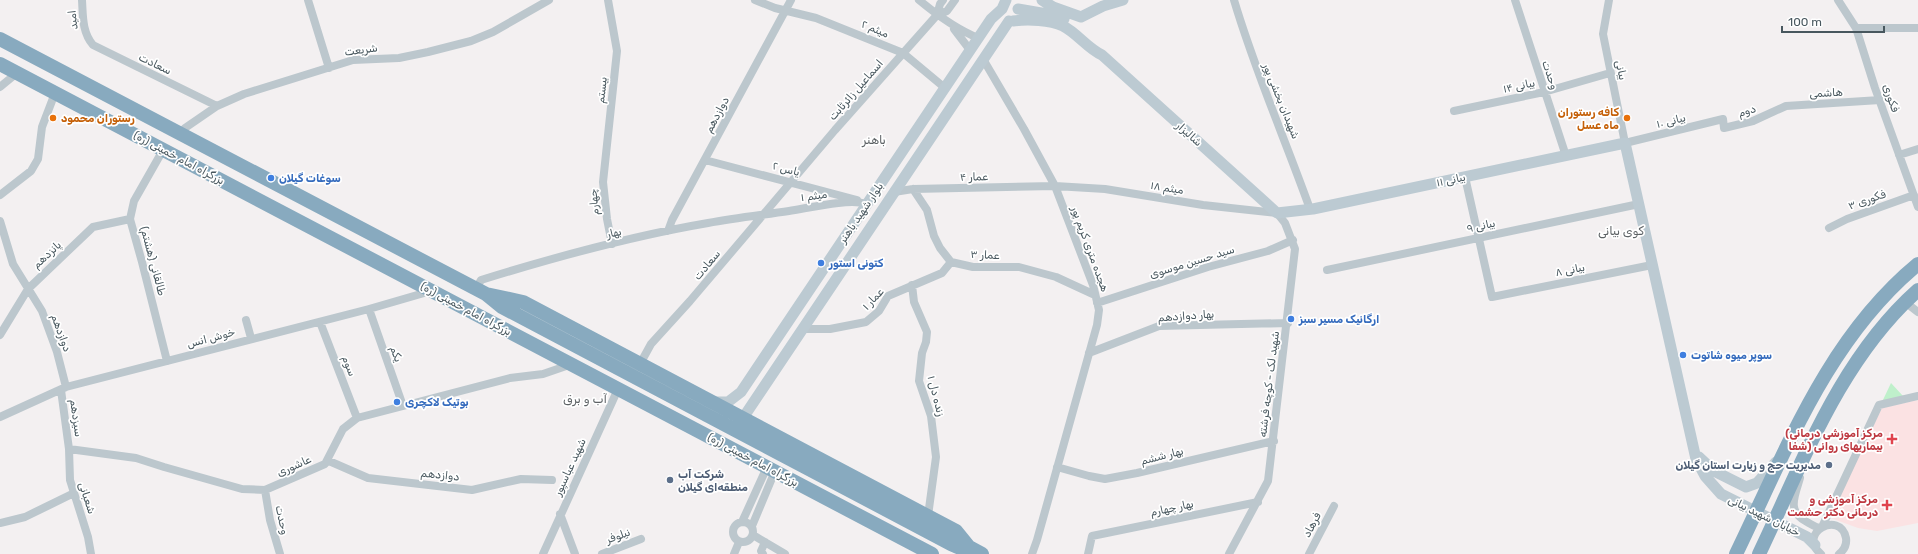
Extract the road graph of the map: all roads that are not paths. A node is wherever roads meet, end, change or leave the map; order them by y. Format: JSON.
{"nodes":[{"id":1,"x":82,"y":0,"type":"edge"},
{"id":2,"x":308,"y":0,"type":"edge"},
{"id":3,"x":549,"y":0,"type":"edge"},
{"id":4,"x":608,"y":0,"type":"edge"},
{"id":5,"x":755,"y":0,"type":"edge"},
{"id":6,"x":791,"y":0,"type":"edge"},
{"id":7,"x":918,"y":0,"type":"edge"},
{"id":8,"x":944,"y":0,"type":"edge"},
{"id":9,"x":955,"y":0,"type":"edge"},
{"id":10,"x":1042,"y":0,"type":"edge"},
{"id":11,"x":1123,"y":0,"type":"edge"},
{"id":12,"x":1234,"y":0,"type":"edge"},
{"id":13,"x":1514,"y":0,"type":"edge"},
{"id":14,"x":1609,"y":0,"type":"edge"},
{"id":15,"x":1838,"y":0,"type":"edge"},
{"id":16,"x":1004,"y":4,"type":"edge"},
{"id":17,"x":1018,"y":5,"type":"edge"},
{"id":18,"x":786,"y":10,"type":"junction"},
{"id":19,"x":937,"y":15,"type":"junction"},
{"id":20,"x":946,"y":21,"type":"junction"},
{"id":21,"x":1011,"y":21,"type":"junction"},
{"id":22,"x":1075,"y":24,"type":"junction"},
{"id":23,"x":1856,"y":28,"type":"junction"},
{"id":24,"x":1918,"y":28,"type":"edge"},
{"id":25,"x":87,"y":37,"type":"joint"},
{"id":26,"x":978,"y":38,"type":"junction"},
{"id":27,"x":0,"y":39,"type":"edge"},
{"id":28,"x":970,"y":50,"type":"junction"},
{"id":29,"x":903,"y":53,"type":"junction"},
{"id":30,"x":983,"y":59,"type":"junction"},
{"id":31,"x":0,"y":64,"type":"edge"},
{"id":32,"x":329,"y":68,"type":"junction"},
{"id":33,"x":17,"y":73,"type":"junction"},
{"id":34,"x":1610,"y":73,"type":"junction"},
{"id":35,"x":0,"y":87,"type":"edge"},
{"id":36,"x":945,"y":88,"type":"junction"},
{"id":37,"x":1544,"y":92,"type":"junction"},
{"id":38,"x":55,"y":93,"type":"junction"},
{"id":39,"x":1880,"y":100,"type":"junction"},
{"id":40,"x":217,"y":106,"type":"junction"},
{"id":41,"x":1775,"y":111,"type":"joint"},
{"id":42,"x":1454,"y":112,"type":"dead end"},
{"id":43,"x":1723,"y":119,"type":"joint"},
{"id":44,"x":180,"y":134,"type":"junction"},
{"id":45,"x":1625,"y":144,"type":"junction"},
{"id":46,"x":1918,"y":149,"type":"edge"},
{"id":47,"x":163,"y":150,"type":"junction"},
{"id":48,"x":1899,"y":155,"type":"junction"},
{"id":49,"x":1566,"y":156,"type":"junction"},
{"id":50,"x":705,"y":160,"type":"junction"},
{"id":51,"x":1465,"y":177,"type":"junction"},
{"id":52,"x":604,"y":182,"type":"joint"},
{"id":53,"x":792,"y":182,"type":"junction"},
{"id":54,"x":1055,"y":186,"type":"junction"},
{"id":55,"x":913,"y":190,"type":"junction"},
{"id":56,"x":894,"y":192,"type":"junction"},
{"id":57,"x":0,"y":195,"type":"edge"},
{"id":58,"x":1914,"y":195,"type":"junction"},
{"id":59,"x":863,"y":202,"type":"junction"},
{"id":60,"x":1639,"y":204,"type":"junction"},
{"id":61,"x":1918,"y":207,"type":"edge"},
{"id":62,"x":1310,"y":209,"type":"junction"},
{"id":63,"x":1277,"y":213,"type":"junction"},
{"id":64,"x":764,"y":215,"type":"junction"},
{"id":65,"x":130,"y":219,"type":"junction"},
{"id":66,"x":0,"y":221,"type":"edge"},
{"id":67,"x":1829,"y":228,"type":"dead end"},
{"id":68,"x":668,"y":231,"type":"junction"},
{"id":69,"x":1479,"y":238,"type":"junction"},
{"id":70,"x":1293,"y":240,"type":"junction"},
{"id":71,"x":612,"y":244,"type":"junction"},
{"id":72,"x":951,"y":262,"type":"junction"},
{"id":73,"x":1918,"y":264,"type":"edge"},
{"id":74,"x":1652,"y":265,"type":"junction"},
{"id":75,"x":1327,"y":270,"type":"dead end"},
{"id":76,"x":816,"y":281,"type":"junction"},
{"id":77,"x":912,"y":285,"type":"junction"},
{"id":78,"x":28,"y":288,"type":"junction"},
{"id":79,"x":828,"y":290,"type":"junction"},
{"id":80,"x":1918,"y":290,"type":"edge"},
{"id":81,"x":432,"y":291,"type":"junction"},
{"id":82,"x":481,"y":291,"type":"junction"},
{"id":83,"x":1095,"y":295,"type":"junction"},
{"id":84,"x":1905,"y":302,"type":"junction"},
{"id":85,"x":1097,"y":303,"type":"junction"},
{"id":86,"x":369,"y":309,"type":"junction"},
{"id":87,"x":1918,"y":312,"type":"edge"},
{"id":88,"x":789,"y":319,"type":"junction"},
{"id":89,"x":246,"y":320,"type":"dead end"},
{"id":90,"x":320,"y":322,"type":"junction"},
{"id":91,"x":1288,"y":323,"type":"junction"},
{"id":92,"x":802,"y":329,"type":"junction"},
{"id":93,"x":0,"y":335,"type":"edge"},
{"id":94,"x":251,"y":338,"type":"junction"},
{"id":95,"x":1089,"y":353,"type":"junction"},
{"id":96,"x":167,"y":361,"type":"junction"},
{"id":97,"x":572,"y":364,"type":"junction"},
{"id":98,"x":640,"y":364,"type":"junction"},
{"id":99,"x":654,"y":371,"type":"junction"},
{"id":100,"x":64,"y":389,"type":"junction"},
{"id":101,"x":618,"y":389,"type":"junction"},
{"id":102,"x":1814,"y":392,"type":"junction"},
{"id":103,"x":1918,"y":396,"type":"edge"},
{"id":104,"x":638,"y":399,"type":"junction"},
{"id":105,"x":1833,"y":401,"type":"junction"},
{"id":106,"x":712,"y":402,"type":"junction"},
{"id":107,"x":403,"y":406,"type":"junction"},
{"id":108,"x":0,"y":417,"type":"edge"},
{"id":109,"x":357,"y":418,"type":"junction"},
{"id":110,"x":743,"y":418,"type":"junction"},
{"id":111,"x":707,"y":436,"type":"junction"},
{"id":112,"x":1274,"y":441,"type":"junction"},
{"id":113,"x":69,"y":449,"type":"junction"},
{"id":114,"x":1693,"y":449,"type":"junction"},
{"id":115,"x":1786,"y":449,"type":"junction"},
{"id":116,"x":740,"y":453,"type":"junction"},
{"id":117,"x":1805,"y":458,"type":"junction"},
{"id":118,"x":329,"y":460,"type":"junction"},
{"id":119,"x":1057,"y":467,"type":"junction"},
{"id":120,"x":771,"y":469,"type":"junction"},
{"id":121,"x":552,"y":480,"type":"dead end"},
{"id":122,"x":265,"y":490,"type":"junction"},
{"id":123,"x":74,"y":493,"type":"junction"},
{"id":124,"x":1258,"y":502,"type":"junction"},
{"id":125,"x":1334,"y":506,"type":"dead end"},
{"id":126,"x":1756,"y":513,"type":"junction"},
{"id":127,"x":560,"y":514,"type":"junction"},
{"id":128,"x":928,"y":516,"type":"junction"},
{"id":129,"x":742,"y":522,"type":"junction"},
{"id":130,"x":1775,"y":522,"type":"junction"},
{"id":131,"x":0,"y":523,"type":"edge"},
{"id":132,"x":752,"y":526,"type":"junction"},
{"id":133,"x":1822,"y":527,"type":"junction"},
{"id":134,"x":753,"y":536,"type":"junction"},
{"id":135,"x":641,"y":539,"type":"dead end"},
{"id":136,"x":739,"y":542,"type":"junction"},
{"id":137,"x":765,"y":542,"type":"junction"},
{"id":138,"x":969,"y":547,"type":"junction"},
{"id":139,"x":1817,"y":550,"type":"edge"},
{"id":140,"x":91,"y":554,"type":"edge"},
{"id":141,"x":280,"y":554,"type":"edge"},
{"id":142,"x":543,"y":554,"type":"edge"},
{"id":143,"x":575,"y":554,"type":"edge"},
{"id":144,"x":602,"y":554,"type":"edge"},
{"id":145,"x":734,"y":554,"type":"edge"},
{"id":146,"x":763,"y":554,"type":"edge"},
{"id":147,"x":785,"y":554,"type":"edge"},
{"id":148,"x":932,"y":554,"type":"edge"},
{"id":149,"x":982,"y":554,"type":"edge"},
{"id":150,"x":1032,"y":554,"type":"edge"},
{"id":151,"x":1088,"y":554,"type":"edge"},
{"id":152,"x":1229,"y":554,"type":"edge"},
{"id":153,"x":1309,"y":554,"type":"edge"},
{"id":154,"x":1736,"y":554,"type":"edge"},
{"id":155,"x":1759,"y":554,"type":"edge"},
{"id":156,"x":1839,"y":554,"type":"edge"}],
"edges":[{"from":1,"to":25,"type":"street","name":"امید"},
{"from":2,"to":32,"type":"street"},
{"from":3,"to":32,"type":"street","name":"شریعت"},
{"from":4,"to":52,"type":"street","name":"بیستم"},
{"from":5,"to":18,"type":"street"},
{"from":6,"to":18,"type":"street","name":"دوازدهم"},
{"from":7,"to":19,"type":"street"},
{"from":8,"to":19,"type":"street"},
{"from":9,"to":19,"type":"street"},
{"from":10,"to":22,"type":"street"},
{"from":11,"to":22,"type":"street"},
{"from":12,"to":62,"type":"street","name":"شهیدان بخشی پور"},
{"from":13,"to":37,"type":"street","name":"وحدت"},
{"from":14,"to":34,"type":"street","name":"بیانی"},
{"from":15,"to":23,"type":"street","name":"فکوری"},
{"from":16,"to":17,"type":"street","name":"شالیزار"},
{"from":16,"to":21,"type":"street"},
{"from":16,"to":26,"type":"street","name":"بلوار شهید باهنر"},
{"from":17,"to":21,"type":"street","name":"بلوار شهید باهنر"},
{"from":17,"to":22,"type":"street","name":"شالیزار"},
{"from":18,"to":29,"type":"street","name":"میثم ۲"},
{"from":18,"to":50,"type":"street","name":"دوازدهم"},
{"from":19,"to":20,"type":"street"},
{"from":19,"to":29,"type":"street","name":"اسماعیل زائرثابت"},
{"from":20,"to":26,"type":"street"},
{"from":20,"to":28,"type":"street"},
{"from":21,"to":22,"type":"street","name":"شالیزار"},
{"from":21,"to":30,"type":"street","name":"بلوار شهید باهنر"},
{"from":22,"to":63,"type":"street","name":"شالیزار"},
{"from":23,"to":24,"type":"street"},
{"from":23,"to":39,"type":"street","name":"فکوری"},
{"from":25,"to":40,"type":"street","name":"سعادت"},
{"from":26,"to":28,"type":"street","name":"بلوار شهید باهنر"},
{"from":27,"to":44,"type":"highway","name":"بزرگراه امام خمینی (ره)"},
{"from":28,"to":36,"type":"street","name":"بلوار شهید باهنر"},
{"from":29,"to":36,"type":"street","name":"میثم ۲"},
{"from":29,"to":53,"type":"street","name":"اسماعیل زائرثابت"},
{"from":30,"to":54,"type":"street","name":"هجده متری کریم پور"},
{"from":30,"to":56,"type":"street","name":"بلوار شهید باهنر"},
{"from":31,"to":33,"type":"highway","name":"بزرگراه امام خمینی (ره)"},
{"from":32,"to":40,"type":"street","name":"شریعت"},
{"from":33,"to":35,"type":"street"},
{"from":33,"to":38,"type":"highway","name":"بزرگراه امام خمینی (ره)"},
{"from":34,"to":37,"type":"street","name":"بیانی ۱۴"},
{"from":34,"to":45,"type":"street","name":"بیانی"},
{"from":36,"to":59,"type":"street","name":"بلوار شهید باهنر"},
{"from":37,"to":42,"type":"street","name":"بیانی ۱۴"},
{"from":37,"to":49,"type":"street","name":"وحدت"},
{"from":38,"to":47,"type":"highway","name":"بزرگراه امام خمینی (ره)"},
{"from":38,"to":57,"type":"street"},
{"from":39,"to":41,"type":"street","name":"هاشمی"},
{"from":39,"to":48,"type":"street","name":"فکوری"},
{"from":40,"to":44,"type":"street","name":"شریعت"},
{"from":41,"to":43,"type":"street","name":"دوم"},
{"from":43,"to":45,"type":"street","name":"بیانی ۱۰"},
{"from":44,"to":82,"type":"highway","name":"بزرگراه امام خمینی (ره)"},
{"from":45,"to":49,"type":"street","name":"بیانی ۱۱"},
{"from":45,"to":60,"type":"street"},
{"from":46,"to":48,"type":"street"},
{"from":47,"to":65,"type":"street","name":"طالقانی (هشتم)"},
{"from":47,"to":81,"type":"highway","name":"بزرگراه امام خمینی (ره)"},
{"from":48,"to":58,"type":"street","name":"فکوری"},
{"from":49,"to":51,"type":"street","name":"بیانی ۱۱"},
{"from":50,"to":53,"type":"street","name":"یاس ۲"},
{"from":50,"to":68,"type":"street","name":"دوازدهم"},
{"from":51,"to":62,"type":"street","name":"بیانی ۱۱"},
{"from":51,"to":69,"type":"street"},
{"from":52,"to":71,"type":"street","name":"چهارم"},
{"from":53,"to":59,"type":"street","name":"یاس ۲"},
{"from":53,"to":64,"type":"street","name":"سعادت"},
{"from":54,"to":55,"type":"street","name":"عمار ۴"},
{"from":54,"to":63,"type":"street","name":"میثم ۱۸"},
{"from":54,"to":83,"type":"street","name":"هجده متری کریم پور"},
{"from":55,"to":56,"type":"street","name":"عمار ۴"},
{"from":55,"to":72,"type":"street"},
{"from":56,"to":79,"type":"street","name":"بلوار شهید باهنر"},
{"from":58,"to":61,"type":"street","name":"فکوری"},
{"from":58,"to":67,"type":"street","name":"فکوری ۳"},
{"from":59,"to":64,"type":"street","name":"میثم ۱"},
{"from":59,"to":76,"type":"street","name":"بلوار شهید باهنر"},
{"from":60,"to":69,"type":"street","name":"بیانی ۹"},
{"from":60,"to":74,"type":"street"},
{"from":62,"to":63,"type":"street","name":"بیانی ۱۱"},
{"from":63,"to":70,"type":"street","name":"شهید لک - کوچه فرشته"},
{"from":64,"to":68,"type":"street","name":"بهار"},
{"from":64,"to":98,"type":"street","name":"سعادت"},
{"from":65,"to":78,"type":"street","name":"پانزدهم"},
{"from":65,"to":96,"type":"street","name":"طالقانی (هشتم)"},
{"from":66,"to":78,"type":"street","name":"دوازدهم"},
{"from":68,"to":71,"type":"street","name":"بهار"},
{"from":69,"to":74,"type":"street","name":"بیانی ۸"},
{"from":69,"to":75,"type":"street","name":"بیانی ۹"},
{"from":70,"to":85,"type":"street","name":"سید حسین موسوی"},
{"from":70,"to":91,"type":"street","name":"شهید لک - کوچه فرشته"},
{"from":71,"to":82,"type":"street","name":"بهار"},
{"from":72,"to":77,"type":"street","name":"عمار ۱"},
{"from":72,"to":83,"type":"street","name":"عمار ۳"},
{"from":73,"to":102,"type":"highway"},
{"from":74,"to":114,"type":"street"},
{"from":76,"to":79,"type":"street"},
{"from":76,"to":88,"type":"street","name":"بلوار شهید باهنر"},
{"from":77,"to":92,"type":"street","name":"عمار ۱"},
{"from":77,"to":128,"type":"street","name":"زنده دل ۱"},
{"from":78,"to":93,"type":"street","name":"پانزدهم"},
{"from":78,"to":100,"type":"street","name":"دوازدهم"},
{"from":79,"to":92,"type":"street","name":"بلوار شهید باهنر"},
{"from":80,"to":84,"type":"highway"},
{"from":81,"to":86,"type":"street","name":"خوش انس"},
{"from":81,"to":97,"type":"highway","name":"بزرگراه امام خمینی (ره)"},
{"from":82,"to":98,"type":"highway","name":"بزرگراه امام خمینی (ره)"},
{"from":82,"to":138,"type":"highway","name":"بزرگراه امام خمینی (ره)"},
{"from":83,"to":85,"type":"street","name":"هجده متری کریم پور"},
{"from":84,"to":87,"type":"street"},
{"from":84,"to":105,"type":"highway"},
{"from":85,"to":95,"type":"street","name":"هجده متری کریم پور"},
{"from":86,"to":90,"type":"street","name":"خوش انس"},
{"from":86,"to":107,"type":"street","name":"یکم"},
{"from":88,"to":92,"type":"street"},
{"from":88,"to":106,"type":"street","name":"بلوار شهید باهنر"},
{"from":89,"to":94,"type":"street"},
{"from":90,"to":94,"type":"street","name":"خوش انس"},
{"from":90,"to":109,"type":"street","name":"سوم"},
{"from":91,"to":95,"type":"street","name":"بهار دوازدهم"},
{"from":91,"to":112,"type":"street","name":"شهید لک - کوچه فرشته"},
{"from":92,"to":110,"type":"street","name":"بلوار شهید باهنر"},
{"from":94,"to":96,"type":"street","name":"خوش انس"},
{"from":95,"to":119,"type":"street","name":"هجده متری کریم پور"},
{"from":96,"to":100,"type":"street","name":"خوش انس"},
{"from":97,"to":101,"type":"highway","name":"بزرگراه امام خمینی (ره)"},
{"from":97,"to":107,"type":"street","name":"عاشوری"},
{"from":98,"to":99,"type":"highway","name":"بزرگراه امام خمینی (ره)"},
{"from":99,"to":104,"type":"highway"},
{"from":99,"to":106,"type":"highway","name":"بزرگراه امام خمینی (ره)"},
{"from":100,"to":108,"type":"street","name":"خوش انس"},
{"from":100,"to":113,"type":"street","name":"سیزدهم"},
{"from":101,"to":104,"type":"highway","name":"بزرگراه امام خمینی (ره)"},
{"from":101,"to":127,"type":"street","name":"شهید عباسپور"},
{"from":102,"to":105,"type":"highway"},
{"from":102,"to":115,"type":"highway"},
{"from":103,"to":133,"type":"street"},
{"from":104,"to":111,"type":"highway","name":"بزرگراه امام خمینی (ره)"},
{"from":105,"to":117,"type":"highway"},
{"from":106,"to":110,"type":"highway","name":"بزرگراه امام خمینی (ره)"},
{"from":107,"to":109,"type":"street","name":"عاشوری"},
{"from":109,"to":118,"type":"street","name":"عاشوری"},
{"from":110,"to":111,"type":"highway"},
{"from":110,"to":116,"type":"highway"},
{"from":110,"to":128,"type":"highway","name":"بزرگراه امام خمینی (ره)"},
{"from":111,"to":116,"type":"highway","name":"بزرگراه امام خمینی (ره)"},
{"from":112,"to":119,"type":"street","name":"بهار ششم"},
{"from":112,"to":124,"type":"street","name":"شهید لک - کوچه فرشته"},
{"from":113,"to":122,"type":"street","name":"عاشوری"},
{"from":113,"to":123,"type":"street","name":"شعبانی"},
{"from":114,"to":115,"type":"street","name":"خیابان شهید بیانی"},
{"from":114,"to":126,"type":"street","name":"خیابان شهید بیانی"},
{"from":115,"to":126,"type":"highway"},
{"from":116,"to":120,"type":"highway","name":"بزرگراه امام خمینی (ره)"},
{"from":117,"to":130,"type":"highway"},
{"from":117,"to":133,"type":"street","name":"خیابان شهید بیانی"},
{"from":118,"to":121,"type":"street","name":"دوازدهم"},
{"from":118,"to":122,"type":"street","name":"عاشوری"},
{"from":119,"to":150,"type":"street","name":"هجده متری کریم پور"},
{"from":120,"to":129,"type":"street"},
{"from":120,"to":132,"type":"street"},
{"from":120,"to":148,"type":"highway","name":"بزرگراه امام خمینی (ره)"},
{"from":122,"to":141,"type":"street","name":"وحدت"},
{"from":123,"to":131,"type":"street"},
{"from":123,"to":140,"type":"street","name":"شعبانی"},
{"from":124,"to":151,"type":"street","name":"بهار چهارم"},
{"from":124,"to":152,"type":"street","name":"شهید لک - کوچه فرشته"},
{"from":125,"to":153,"type":"street","name":"فرهاد"},
{"from":126,"to":130,"type":"street","name":"خیابان شهید بیانی"},
{"from":126,"to":154,"type":"highway"},
{"from":127,"to":142,"type":"street","name":"شهید عباسپور"},
{"from":127,"to":143,"type":"street"},
{"from":128,"to":138,"type":"highway","name":"بزرگراه امام خمینی (ره)"},
{"from":129,"to":132,"type":"street"},
{"from":129,"to":136,"type":"street"},
{"from":130,"to":139,"type":"street","name":"خیابان شهید بیانی"},
{"from":130,"to":155,"type":"highway"},
{"from":132,"to":134,"type":"street"},
{"from":133,"to":139,"type":"street"},
{"from":133,"to":156,"type":"street","name":"خیابان شهید بیانی"},
{"from":134,"to":136,"type":"street"},
{"from":134,"to":137,"type":"street"},
{"from":135,"to":144,"type":"street","name":"نیلوفر"},
{"from":136,"to":145,"type":"street"},
{"from":137,"to":146,"type":"street"},
{"from":137,"to":147,"type":"street"},
{"from":138,"to":149,"type":"highway","name":"بزرگراه امام خمینی (ره)"}]}
